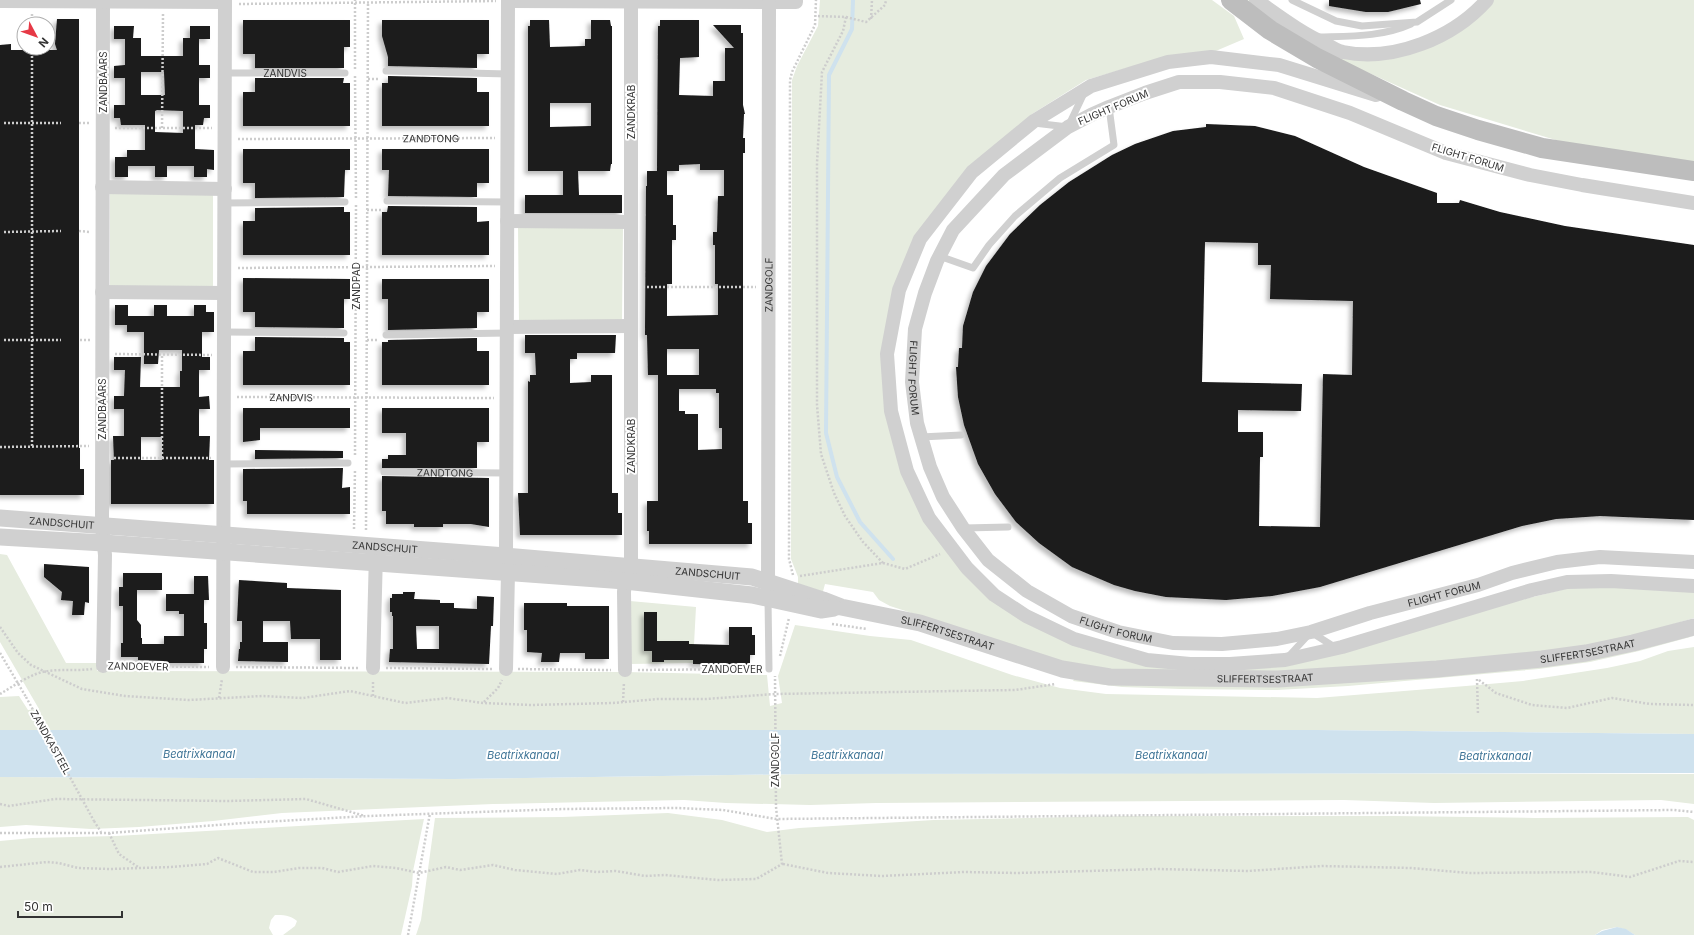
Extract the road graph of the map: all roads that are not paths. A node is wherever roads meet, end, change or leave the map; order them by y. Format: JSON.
{"nodes":[{"id":1,"x":796,"y":0,"type":"edge"},
{"id":2,"x":1292,"y":0,"type":"edge"},
{"id":3,"x":1451,"y":0,"type":"edge"},
{"id":4,"x":1487,"y":0,"type":"edge"},
{"id":5,"x":0,"y":1,"type":"edge"},
{"id":6,"x":103,"y":1,"type":"edge"},
{"id":7,"x":508,"y":1,"type":"edge"},
{"id":8,"x":631,"y":1,"type":"edge"},
{"id":9,"x":225,"y":2,"type":"edge"},
{"id":10,"x":769,"y":2,"type":"junction"},
{"id":11,"x":1239,"y":2,"type":"edge"},
{"id":12,"x":1417,"y":22,"type":"junction"},
{"id":13,"x":1311,"y":37,"type":"junction"},
{"id":14,"x":386,"y":72,"type":"dead end"},
{"id":15,"x":225,"y":73,"type":"junction"},
{"id":16,"x":344,"y":73,"type":"dead end"},
{"id":17,"x":508,"y":74,"type":"junction"},
{"id":18,"x":1086,"y":89,"type":"junction"},
{"id":19,"x":1109,"y":107,"type":"junction"},
{"id":20,"x":1429,"y":112,"type":"junction"},
{"id":21,"x":1032,"y":122,"type":"junction"},
{"id":22,"x":1068,"y":127,"type":"junction"},
{"id":23,"x":1694,"y":171,"type":"edge"},
{"id":24,"x":102,"y":187,"type":"junction"},
{"id":25,"x":225,"y":196,"type":"junction"},
{"id":26,"x":387,"y":200,"type":"dead end"},
{"id":27,"x":345,"y":202,"type":"dead end"},
{"id":28,"x":507,"y":202,"type":"junction"},
{"id":29,"x":1694,"y":203,"type":"edge"},
{"id":30,"x":507,"y":221,"type":"junction"},
{"id":31,"x":631,"y":222,"type":"junction"},
{"id":32,"x":939,"y":256,"type":"junction"},
{"id":33,"x":102,"y":292,"type":"junction"},
{"id":34,"x":224,"y":293,"type":"junction"},
{"id":35,"x":631,"y":326,"type":"junction"},
{"id":36,"x":507,"y":330,"type":"junction"},
{"id":37,"x":224,"y":332,"type":"junction"},
{"id":38,"x":344,"y":332,"type":"dead end"},
{"id":39,"x":386,"y":335,"type":"dead end"},
{"id":40,"x":961,"y":434,"type":"dead end"},
{"id":41,"x":921,"y":436,"type":"junction"},
{"id":42,"x":224,"y":461,"type":"junction"},
{"id":43,"x":352,"y":463,"type":"road end"},
{"id":44,"x":384,"y":472,"type":"dead end"},
{"id":45,"x":506,"y":473,"type":"junction"},
{"id":46,"x":0,"y":518,"type":"edge"},
{"id":47,"x":1008,"y":527,"type":"dead end"},
{"id":48,"x":963,"y":528,"type":"junction"},
{"id":49,"x":103,"y":534,"type":"junction"},
{"id":50,"x":224,"y":535,"type":"junction"},
{"id":51,"x":0,"y":537,"type":"edge"},
{"id":52,"x":368,"y":550,"type":"junction"},
{"id":53,"x":224,"y":552,"type":"junction"},
{"id":54,"x":1694,"y":562,"type":"edge"},
{"id":55,"x":507,"y":564,"type":"junction"},
{"id":56,"x":628,"y":573,"type":"junction"},
{"id":57,"x":768,"y":582,"type":"junction"},
{"id":58,"x":1690,"y":584,"type":"edge"},
{"id":59,"x":768,"y":599,"type":"junction"},
{"id":60,"x":841,"y":607,"type":"junction"},
{"id":61,"x":1694,"y":627,"type":"edge"},
{"id":62,"x":1311,"y":632,"type":"junction"},
{"id":63,"x":1336,"y":648,"type":"junction"},
{"id":64,"x":1285,"y":660,"type":"junction"},
{"id":65,"x":103,"y":666,"type":"road end"},
{"id":66,"x":223,"y":667,"type":"road end"},
{"id":67,"x":373,"y":668,"type":"road end"},
{"id":68,"x":506,"y":669,"type":"road end"},
{"id":69,"x":768,"y":669,"type":"road end"},
{"id":70,"x":625,"y":670,"type":"road end"}],
"edges":[{"from":1,"to":10,"type":"street"},
{"from":2,"to":12,"type":"lane"},
{"from":3,"to":12,"type":"lane"},
{"from":4,"to":13,"type":"street","name":"FLIGHT FORUM"},
{"from":5,"to":6,"type":"street"},
{"from":6,"to":9,"type":"street"},
{"from":6,"to":24,"type":"street","name":"ZANDBAARS"},
{"from":7,"to":8,"type":"street"},
{"from":7,"to":17,"type":"street"},
{"from":8,"to":10,"type":"street"},
{"from":8,"to":31,"type":"street","name":"ZANDKRAB"},
{"from":9,"to":15,"type":"street"},
{"from":10,"to":57,"type":"street","name":"ZANDGOLF"},
{"from":11,"to":13,"type":"street","name":"FLIGHT FORUM"},
{"from":11,"to":20,"type":"main road","name":"FLIGHT FORUM"},
{"from":12,"to":13,"type":"lane"},
{"from":14,"to":17,"type":"lane"},
{"from":15,"to":16,"type":"lane","name":"ZANDVIS"},
{"from":15,"to":25,"type":"street"},
{"from":17,"to":28,"type":"street"},
{"from":18,"to":20,"type":"street","name":"FLIGHT FORUM"},
{"from":18,"to":21,"type":"street","name":"FLIGHT FORUM"},
{"from":18,"to":22,"type":"lane"},
{"from":19,"to":22,"type":"street","name":"FLIGHT FORUM"},
{"from":19,"to":29,"type":"street","name":"FLIGHT FORUM"},
{"from":19,"to":32,"type":"lane"},
{"from":20,"to":23,"type":"main road","name":"FLIGHT FORUM"},
{"from":21,"to":22,"type":"lane"},
{"from":21,"to":64,"type":"street","name":"FLIGHT FORUM"},
{"from":22,"to":32,"type":"street","name":"FLIGHT FORUM"},
{"from":24,"to":25,"type":"street"},
{"from":24,"to":33,"type":"street","name":"ZANDBAARS"},
{"from":25,"to":27,"type":"lane"},
{"from":25,"to":34,"type":"street"},
{"from":26,"to":28,"type":"lane"},
{"from":28,"to":30,"type":"street"},
{"from":30,"to":31,"type":"street"},
{"from":30,"to":36,"type":"street"},
{"from":31,"to":35,"type":"street","name":"ZANDKRAB"},
{"from":32,"to":41,"type":"street","name":"FLIGHT FORUM"},
{"from":33,"to":34,"type":"street"},
{"from":33,"to":49,"type":"street","name":"ZANDBAARS"},
{"from":34,"to":37,"type":"street"},
{"from":35,"to":36,"type":"street"},
{"from":35,"to":56,"type":"street","name":"ZANDKRAB"},
{"from":36,"to":39,"type":"lane"},
{"from":36,"to":45,"type":"street"},
{"from":37,"to":38,"type":"lane"},
{"from":37,"to":42,"type":"street"},
{"from":40,"to":41,"type":"lane"},
{"from":41,"to":48,"type":"street","name":"FLIGHT FORUM"},
{"from":42,"to":43,"type":"lane"},
{"from":42,"to":50,"type":"street"},
{"from":44,"to":45,"type":"lane","name":"ZANDTONG"},
{"from":45,"to":55,"type":"street"},
{"from":46,"to":49,"type":"street","name":"ZANDSCHUIT"},
{"from":47,"to":48,"type":"lane"},
{"from":48,"to":62,"type":"street","name":"FLIGHT FORUM"},
{"from":49,"to":50,"type":"street","name":"ZANDSCHUIT"},
{"from":49,"to":51,"type":"street","name":"ZANDSCHUIT"},
{"from":49,"to":53,"type":"street","name":"ZANDSCHUIT"},
{"from":49,"to":65,"type":"street","name":"ZANDOEVER"},
{"from":50,"to":52,"type":"street","name":"ZANDSCHUIT"},
{"from":50,"to":53,"type":"street"},
{"from":52,"to":53,"type":"street","name":"ZANDSCHUIT"},
{"from":52,"to":55,"type":"street","name":"ZANDSCHUIT"},
{"from":52,"to":67,"type":"street"},
{"from":53,"to":66,"type":"street"},
{"from":54,"to":62,"type":"street","name":"FLIGHT FORUM"},
{"from":55,"to":56,"type":"street","name":"ZANDSCHUIT"},
{"from":55,"to":68,"type":"street"},
{"from":56,"to":57,"type":"street","name":"ZANDSCHUIT"},
{"from":56,"to":59,"type":"street","name":"ZANDSCHUIT"},
{"from":56,"to":70,"type":"street"},
{"from":57,"to":59,"type":"street","name":"ZANDGOLF"},
{"from":57,"to":60,"type":"street","name":"SLIFFERTSESTRAAT"},
{"from":58,"to":63,"type":"street","name":"FLIGHT FORUM"},
{"from":59,"to":60,"type":"street","name":"SLIFFERTSESTRAAT"},
{"from":59,"to":69,"type":"lane","name":"ZANDOEVER"},
{"from":60,"to":61,"type":"street","name":"SLIFFERTSESTRAAT"},
{"from":62,"to":63,"type":"lane"},
{"from":62,"to":64,"type":"lane"},
{"from":63,"to":64,"type":"street","name":"FLIGHT FORUM"}]}
